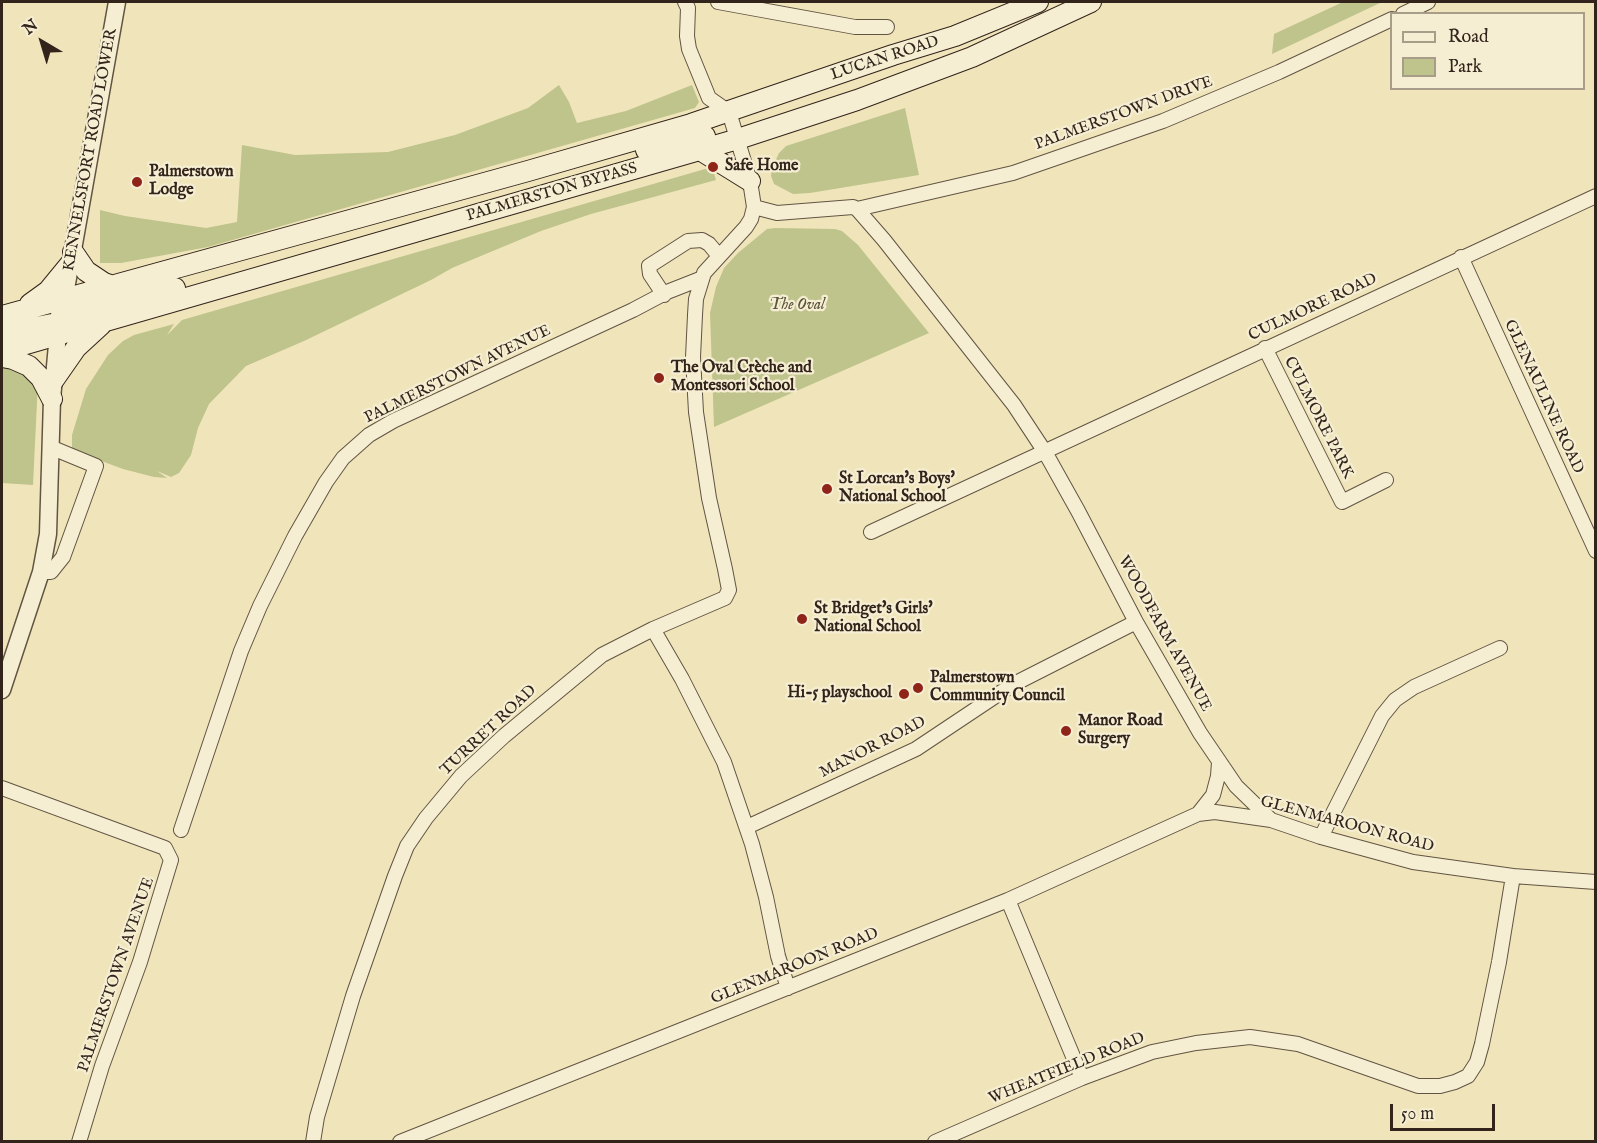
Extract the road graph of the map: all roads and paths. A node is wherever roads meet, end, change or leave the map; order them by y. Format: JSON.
{"nodes":[{"id":1,"x":117,"y":2,"type":"edge"},
{"id":2,"x":684,"y":2,"type":"edge"},
{"id":3,"x":718,"y":2,"type":"edge"},
{"id":4,"x":1038,"y":2,"type":"edge"},
{"id":5,"x":1091,"y":2,"type":"edge"},
{"id":6,"x":1428,"y":2,"type":"edge"},
{"id":7,"x":1407,"y":12,"type":"edge"},
{"id":8,"x":1390,"y":20,"type":"edge"},
{"id":9,"x":887,"y":27,"type":"dead end"},
{"id":10,"x":831,"y":78,"type":"junction"},
{"id":11,"x":857,"y":100,"type":"junction"},
{"id":12,"x":729,"y":112,"type":"junction"},
{"id":13,"x":738,"y":139,"type":"junction"},
{"id":14,"x":700,"y":150,"type":"junction"},
{"id":15,"x":528,"y":171,"type":"junction"},
{"id":16,"x":750,"y":182,"type":"junction"},
{"id":17,"x":1596,"y":196,"type":"edge"},
{"id":18,"x":754,"y":207,"type":"junction"},
{"id":19,"x":857,"y":209,"type":"junction"},
{"id":20,"x":719,"y":256,"type":"junction"},
{"id":21,"x":1461,"y":257,"type":"junction"},
{"id":22,"x":72,"y":258,"type":"junction"},
{"id":23,"x":290,"y":268,"type":"junction"},
{"id":24,"x":700,"y":279,"type":"junction"},
{"id":25,"x":113,"y":286,"type":"junction"},
{"id":26,"x":663,"y":295,"type":"junction"},
{"id":27,"x":10,"y":314,"type":"edge"},
{"id":28,"x":61,"y":317,"type":"junction"},
{"id":29,"x":108,"y":320,"type":"junction"},
{"id":30,"x":2,"y":334,"type":"edge"},
{"id":31,"x":1265,"y":348,"type":"junction"},
{"id":32,"x":2,"y":351,"type":"edge"},
{"id":33,"x":2,"y":357,"type":"edge"},
{"id":34,"x":52,"y":390,"type":"junction"},
{"id":35,"x":50,"y":447,"type":"junction"},
{"id":36,"x":1044,"y":452,"type":"junction"},
{"id":37,"x":1386,"y":480,"type":"dead end"},
{"id":38,"x":871,"y":531,"type":"dead end"},
{"id":39,"x":1596,"y":551,"type":"edge"},
{"id":40,"x":41,"y":572,"type":"junction"},
{"id":41,"x":1136,"y":622,"type":"junction"},
{"id":42,"x":653,"y":629,"type":"junction"},
{"id":43,"x":1500,"y":648,"type":"dead end"},
{"id":44,"x":2,"y":690,"type":"edge"},
{"id":45,"x":1219,"y":762,"type":"junction"},
{"id":46,"x":2,"y":788,"type":"edge"},
{"id":47,"x":1198,"y":814,"type":"junction"},
{"id":48,"x":1271,"y":820,"type":"junction"},
{"id":49,"x":747,"y":827,"type":"junction"},
{"id":50,"x":181,"y":830,"type":"dead end"},
{"id":51,"x":1321,"y":837,"type":"junction"},
{"id":52,"x":1513,"y":876,"type":"junction"},
{"id":53,"x":1596,"y":882,"type":"edge"},
{"id":54,"x":1008,"y":900,"type":"junction"},
{"id":55,"x":788,"y":988,"type":"junction"},
{"id":56,"x":1082,"y":1078,"type":"junction"},
{"id":57,"x":79,"y":1142,"type":"edge"},
{"id":58,"x":313,"y":1142,"type":"edge"},
{"id":59,"x":400,"y":1142,"type":"edge"},
{"id":60,"x":935,"y":1142,"type":"edge"}],
"edges":[{"from":1,"to":22,"type":"street","name":"KENNELSFORT ROAD LOWER"},
{"from":2,"to":12,"type":"street"},
{"from":3,"to":9,"type":"street"},
{"from":4,"to":10,"type":"main road","name":"LUCAN ROAD"},
{"from":5,"to":11,"type":"main road","name":"PALMERSTON BYPASS"},
{"from":6,"to":7,"type":"street"},
{"from":8,"to":19,"type":"street","name":"PALMERSTOWN DRIVE"},
{"from":10,"to":11,"type":"main road"},
{"from":10,"to":12,"type":"main road","name":"LUCAN ROAD"},
{"from":11,"to":13,"type":"main road","name":"PALMERSTON BYPASS"},
{"from":12,"to":13,"type":"street"},
{"from":12,"to":15,"type":"main road","name":"PALMERSTON BYPASS"},
{"from":13,"to":14,"type":"main road","name":"PALMERSTON BYPASS"},
{"from":13,"to":15,"type":"main road"},
{"from":13,"to":16,"type":"street"},
{"from":14,"to":16,"type":"main road"},
{"from":14,"to":23,"type":"main road","name":"PALMERSTON BYPASS"},
{"from":15,"to":25,"type":"main road","name":"PALMERSTON BYPASS"},
{"from":16,"to":18,"type":"street"},
{"from":17,"to":21,"type":"street","name":"CULMORE ROAD"},
{"from":18,"to":19,"type":"street"},
{"from":18,"to":20,"type":"street"},
{"from":19,"to":36,"type":"street"},
{"from":20,"to":24,"type":"street"},
{"from":20,"to":26,"type":"street"},
{"from":21,"to":31,"type":"street","name":"CULMORE ROAD"},
{"from":21,"to":39,"type":"street","name":"GLENAULINE ROAD"},
{"from":22,"to":25,"type":"main road"},
{"from":22,"to":27,"type":"main road"},
{"from":22,"to":28,"type":"street","name":"KENNELSFORT ROAD LOWER"},
{"from":23,"to":28,"type":"main road"},
{"from":23,"to":29,"type":"main road","name":"PALMERSTON BYPASS"},
{"from":24,"to":26,"type":"street","name":"PALMERSTOWN AVENUE"},
{"from":24,"to":42,"type":"street","name":"TURRET ROAD"},
{"from":25,"to":28,"type":"main road","name":"PALMERSTON BYPASS"},
{"from":26,"to":50,"type":"street","name":"PALMERSTOWN AVENUE"},
{"from":27,"to":28,"type":"main road","name":"PALMERSTON BYPASS"},
{"from":28,"to":29,"type":"main road","name":"PALMERSTON BYPASS"},
{"from":28,"to":30,"type":"main road"},
{"from":28,"to":32,"type":"main road","name":"PALMERSTON BYPASS"},
{"from":28,"to":34,"type":"street","name":"KENNELSFORT ROAD LOWER"},
{"from":29,"to":34,"type":"main road"},
{"from":31,"to":36,"type":"street","name":"CULMORE ROAD"},
{"from":31,"to":37,"type":"street","name":"CULMORE PARK"},
{"from":33,"to":34,"type":"main road"},
{"from":34,"to":35,"type":"street","name":"KENNELSFORT ROAD LOWER"},
{"from":35,"to":40,"type":"street","name":"KENNELSFORT ROAD LOWER"},
{"from":35,"to":40,"type":"street"},
{"from":36,"to":38,"type":"street","name":"CULMORE ROAD"},
{"from":36,"to":41,"type":"street","name":"WOODFARM AVENUE"},
{"from":40,"to":44,"type":"street","name":"KENNELSFORT ROAD LOWER"},
{"from":41,"to":45,"type":"street","name":"WOODFARM AVENUE"},
{"from":41,"to":49,"type":"street","name":"MANOR ROAD"},
{"from":42,"to":49,"type":"street"},
{"from":42,"to":58,"type":"street","name":"TURRET ROAD"},
{"from":43,"to":51,"type":"street"},
{"from":45,"to":47,"type":"street"},
{"from":45,"to":48,"type":"street","name":"WOODFARM AVENUE"},
{"from":46,"to":57,"type":"street","name":"PALMERSTOWN AVENUE"},
{"from":47,"to":48,"type":"street","name":"GLENMAROON ROAD"},
{"from":47,"to":54,"type":"street","name":"GLENMAROON ROAD"},
{"from":48,"to":51,"type":"street","name":"GLENMAROON ROAD"},
{"from":49,"to":55,"type":"street"},
{"from":51,"to":52,"type":"street","name":"GLENMAROON ROAD"},
{"from":52,"to":53,"type":"street","name":"GLENMAROON ROAD"},
{"from":52,"to":56,"type":"street","name":"WHEATFIELD ROAD"},
{"from":54,"to":55,"type":"street","name":"GLENMAROON ROAD"},
{"from":54,"to":56,"type":"street"},
{"from":55,"to":59,"type":"street","name":"GLENMAROON ROAD"},
{"from":56,"to":60,"type":"street","name":"WHEATFIELD ROAD"}]}
